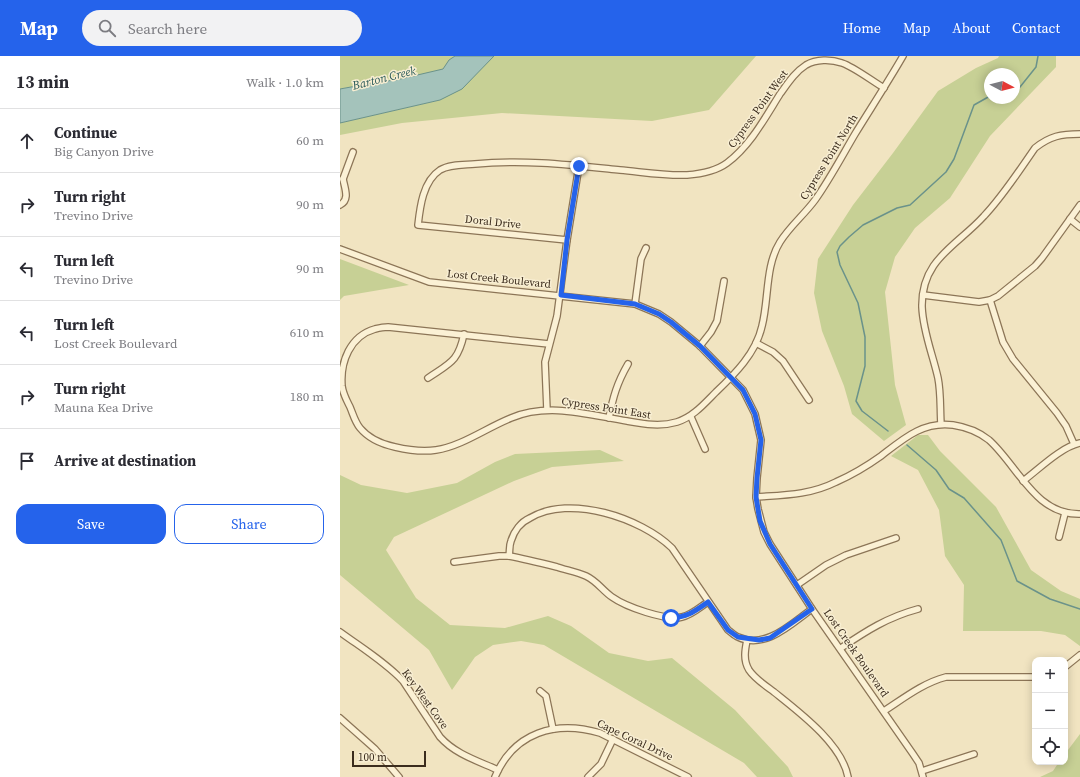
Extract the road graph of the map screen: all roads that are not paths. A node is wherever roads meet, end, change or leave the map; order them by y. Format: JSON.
{"nodes":[{"id":1,"x":903,"y":56,"type":"edge"},
{"id":2,"x":884,"y":88,"type":"junction"},
{"id":3,"x":1080,"y":134,"type":"edge"},
{"id":4,"x":352,"y":152,"type":"dead end"},
{"id":5,"x":579,"y":166,"type":"junction"},
{"id":6,"x":342,"y":180,"type":"edge"},
{"id":7,"x":340,"y":205,"type":"edge"},
{"id":8,"x":1080,"y":205,"type":"edge"},
{"id":9,"x":1070,"y":219,"type":"junction"},
{"id":10,"x":418,"y":225,"type":"joint"},
{"id":11,"x":1080,"y":226,"type":"edge"},
{"id":12,"x":567,"y":240,"type":"junction"},
{"id":13,"x":646,"y":248,"type":"dead end"},
{"id":14,"x":340,"y":249,"type":"edge"},
{"id":15,"x":724,"y":281,"type":"dead end"},
{"id":16,"x":923,"y":294,"type":"junction"},
{"id":17,"x":561,"y":295,"type":"junction"},
{"id":18,"x":990,"y":300,"type":"junction"},
{"id":19,"x":635,"y":304,"type":"junction"},
{"id":20,"x":464,"y":334,"type":"junction"},
{"id":21,"x":756,"y":343,"type":"junction"},
{"id":22,"x":549,"y":344,"type":"junction"},
{"id":23,"x":700,"y":346,"type":"junction"},
{"id":24,"x":628,"y":364,"type":"dead end"},
{"id":25,"x":731,"y":377,"type":"junction"},
{"id":26,"x":428,"y":378,"type":"dead end"},
{"id":27,"x":808,"y":400,"type":"dead end"},
{"id":28,"x":547,"y":410,"type":"junction"},
{"id":29,"x":691,"y":416,"type":"junction"},
{"id":30,"x":609,"y":418,"type":"junction"},
{"id":31,"x":942,"y":424,"type":"junction"},
{"id":32,"x":1077,"y":444,"type":"edge"},
{"id":33,"x":705,"y":449,"type":"dead end"},
{"id":34,"x":1023,"y":481,"type":"junction"},
{"id":35,"x":756,"y":497,"type":"junction"},
{"id":36,"x":1065,"y":513,"type":"junction"},
{"id":37,"x":1080,"y":514,"type":"edge"},
{"id":38,"x":1059,"y":536,"type":"dead end"},
{"id":39,"x":896,"y":538,"type":"dead end"},
{"id":40,"x":509,"y":556,"type":"junction"},
{"id":41,"x":454,"y":562,"type":"dead end"},
{"id":42,"x":797,"y":585,"type":"junction"},
{"id":43,"x":708,"y":602,"type":"junction"},
{"id":44,"x":812,"y":609,"type":"junction"},
{"id":45,"x":918,"y":609,"type":"dead end"},
{"id":46,"x":340,"y":632,"type":"edge"},
{"id":47,"x":747,"y":640,"type":"junction"},
{"id":48,"x":841,"y":648,"type":"junction"},
{"id":49,"x":1080,"y":655,"type":"edge"},
{"id":50,"x":1068,"y":665,"type":"edge"},
{"id":51,"x":1032,"y":677,"type":"edge"},
{"id":52,"x":540,"y":690,"type":"dead end"},
{"id":53,"x":884,"y":711,"type":"junction"},
{"id":54,"x":340,"y":718,"type":"edge"},
{"id":55,"x":553,"y":729,"type":"junction"},
{"id":56,"x":613,"y":739,"type":"junction"},
{"id":57,"x":974,"y":754,"type":"dead end"},
{"id":58,"x":498,"y":770,"type":"junction"},
{"id":59,"x":922,"y":774,"type":"edge"},
{"id":60,"x":400,"y":777,"type":"edge"},
{"id":61,"x":495,"y":777,"type":"edge"},
{"id":62,"x":588,"y":777,"type":"edge"},
{"id":63,"x":688,"y":777,"type":"edge"},
{"id":64,"x":848,"y":777,"type":"edge"}],
"edges":[{"from":1,"to":2,"type":"street","name":"Cypress Point North"},
{"from":2,"to":5,"type":"street","name":"Cypress Point West"},
{"from":2,"to":21,"type":"street","name":"Cypress Point North"},
{"from":3,"to":16,"type":"street"},
{"from":4,"to":6,"type":"street"},
{"from":5,"to":10,"type":"street","name":"Cypress Point West"},
{"from":5,"to":12,"type":"street"},
{"from":6,"to":7,"type":"street"},
{"from":8,"to":9,"type":"street"},
{"from":9,"to":11,"type":"street"},
{"from":9,"to":18,"type":"street"},
{"from":10,"to":12,"type":"street","name":"Doral Drive"},
{"from":12,"to":17,"type":"street"},
{"from":13,"to":19,"type":"street"},
{"from":14,"to":17,"type":"street","name":"Lost Creek Boulevard"},
{"from":15,"to":23,"type":"street"},
{"from":16,"to":18,"type":"street"},
{"from":16,"to":31,"type":"street"},
{"from":17,"to":19,"type":"street","name":"Lost Creek Boulevard"},
{"from":17,"to":22,"type":"street"},
{"from":18,"to":32,"type":"street"},
{"from":19,"to":23,"type":"street","name":"Lost Creek Boulevard"},
{"from":20,"to":22,"type":"street","name":"Cypress Point East"},
{"from":20,"to":26,"type":"street"},
{"from":20,"to":28,"type":"street","name":"Cypress Point East"},
{"from":21,"to":25,"type":"street","name":"Cypress Point North"},
{"from":21,"to":27,"type":"street"},
{"from":22,"to":28,"type":"street"},
{"from":23,"to":25,"type":"street","name":"Lost Creek Boulevard"},
{"from":24,"to":30,"type":"street"},
{"from":25,"to":29,"type":"street","name":"Cypress Point East"},
{"from":25,"to":35,"type":"street","name":"Lost Creek Boulevard"},
{"from":28,"to":30,"type":"street","name":"Cypress Point East"},
{"from":29,"to":30,"type":"street","name":"Cypress Point East"},
{"from":29,"to":33,"type":"street"},
{"from":31,"to":34,"type":"street"},
{"from":31,"to":35,"type":"street"},
{"from":32,"to":34,"type":"street"},
{"from":34,"to":36,"type":"street"},
{"from":35,"to":42,"type":"street","name":"Lost Creek Boulevard"},
{"from":36,"to":37,"type":"street"},
{"from":36,"to":38,"type":"street"},
{"from":39,"to":42,"type":"street"},
{"from":40,"to":41,"type":"street"},
{"from":40,"to":43,"type":"street"},
{"from":40,"to":43,"type":"street"},
{"from":42,"to":44,"type":"street","name":"Lost Creek Boulevard"},
{"from":43,"to":47,"type":"street"},
{"from":44,"to":47,"type":"street"},
{"from":44,"to":48,"type":"street","name":"Lost Creek Boulevard"},
{"from":45,"to":48,"type":"street"},
{"from":46,"to":58,"type":"street","name":"Key West Cove"},
{"from":47,"to":64,"type":"street"},
{"from":48,"to":53,"type":"street","name":"Lost Creek Boulevard"},
{"from":49,"to":50,"type":"street"},
{"from":51,"to":53,"type":"street"},
{"from":52,"to":55,"type":"street"},
{"from":53,"to":59,"type":"street","name":"Lost Creek Boulevard"},
{"from":54,"to":60,"type":"street"},
{"from":55,"to":56,"type":"street","name":"Cape Coral Drive"},
{"from":55,"to":58,"type":"street","name":"Cape Coral Drive"},
{"from":56,"to":62,"type":"street"},
{"from":56,"to":63,"type":"street","name":"Cape Coral Drive"},
{"from":57,"to":59,"type":"street"},
{"from":58,"to":61,"type":"street","name":"Cape Coral Drive"}]}
